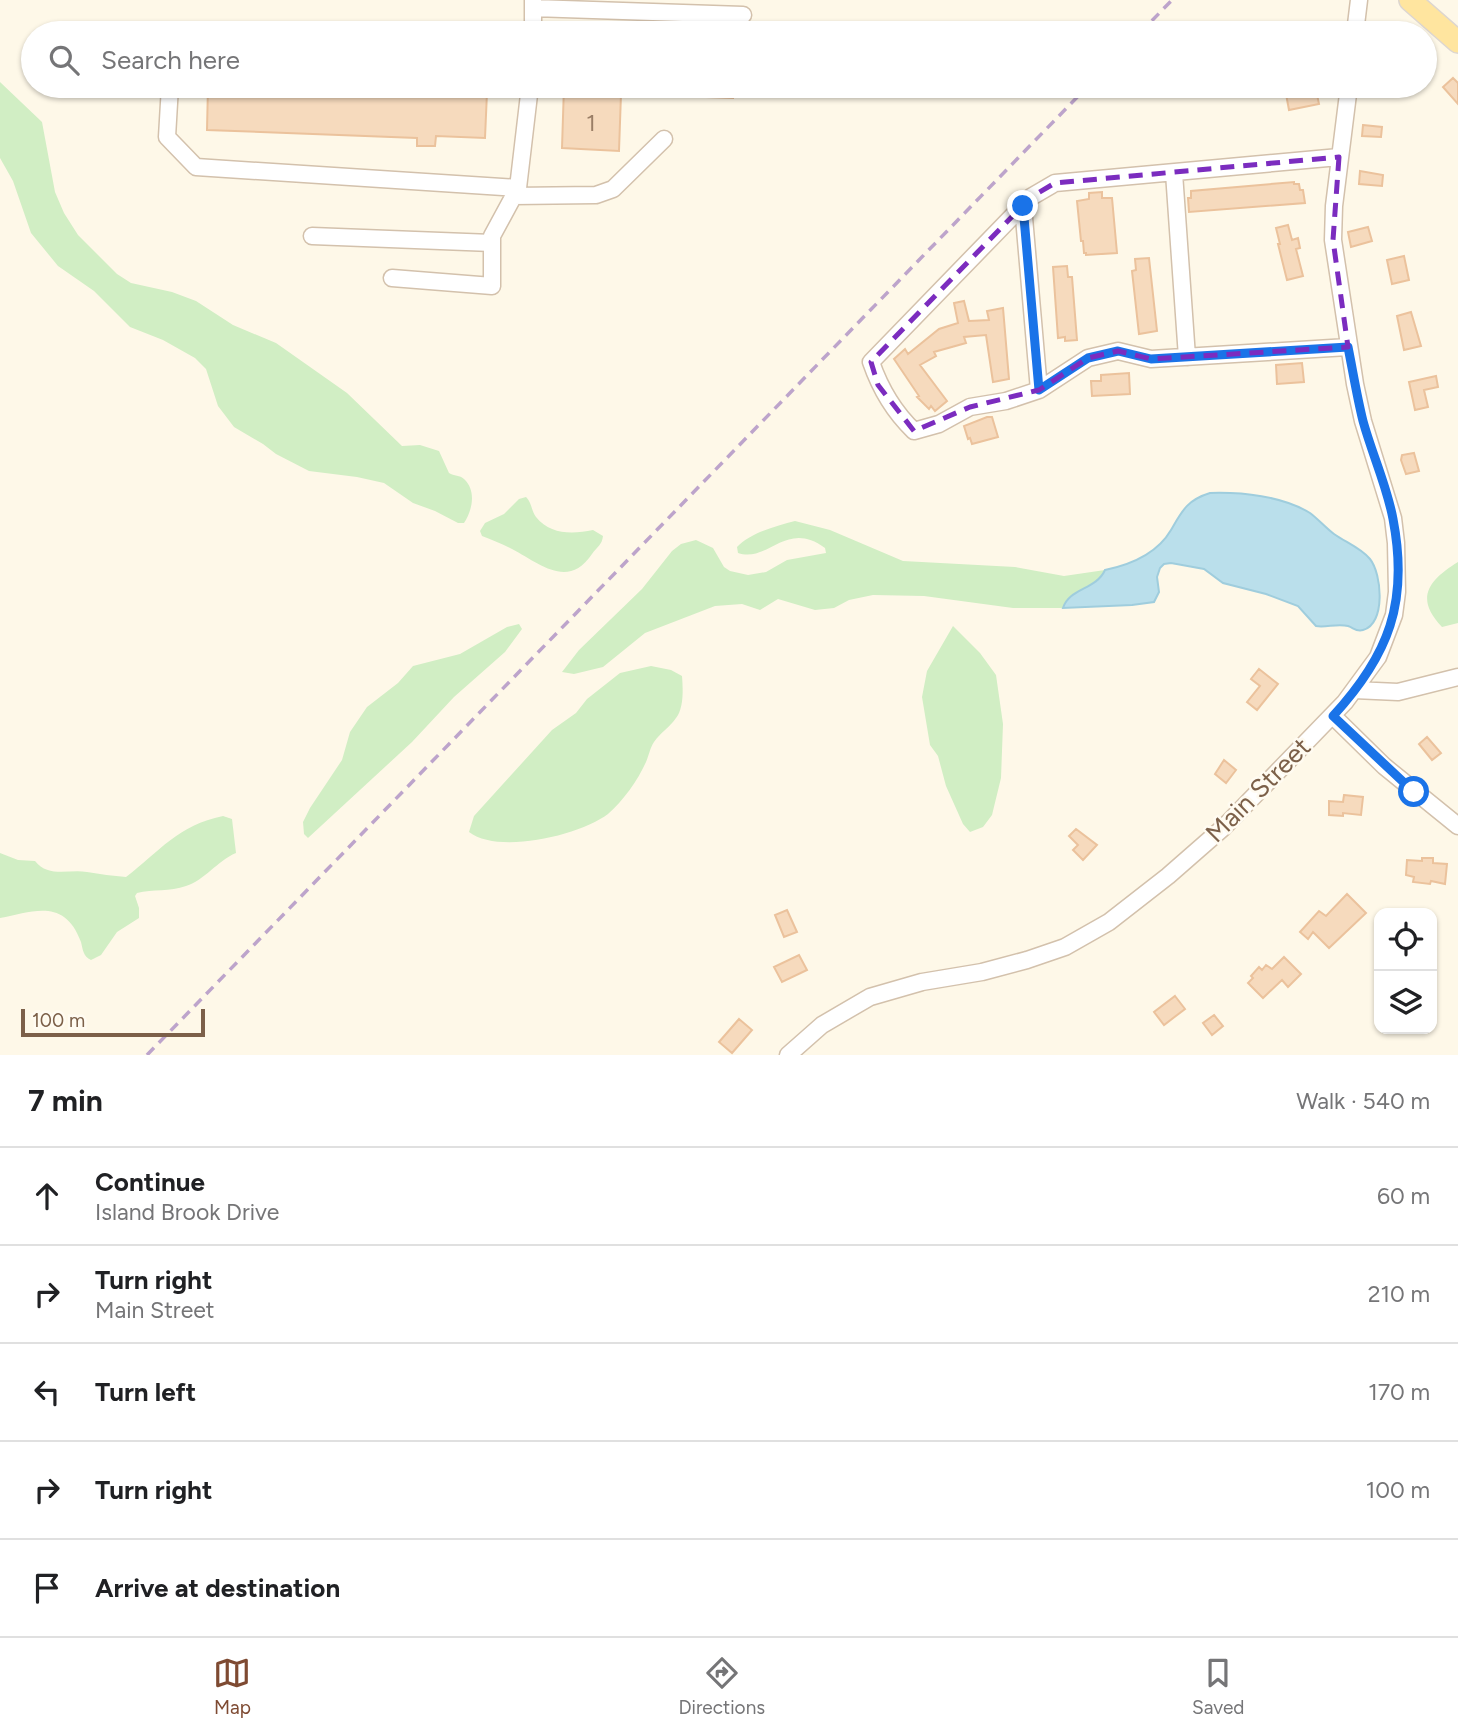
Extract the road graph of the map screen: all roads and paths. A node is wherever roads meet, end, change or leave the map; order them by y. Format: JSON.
{"nodes":[{"id":1,"x":1359,"y":0,"type":"edge"},
{"id":2,"x":1410,"y":0,"type":"edge"},
{"id":3,"x":533,"y":4,"type":"edge"},
{"id":4,"x":743,"y":15,"type":"dead end"},
{"id":5,"x":1356,"y":21,"type":"edge"},
{"id":6,"x":1433,"y":21,"type":"edge"},
{"id":7,"x":1437,"y":24,"type":"edge"},
{"id":8,"x":1458,"y":43,"type":"edge"},
{"id":9,"x":169,"y":98,"type":"edge"},
{"id":10,"x":528,"y":98,"type":"edge"},
{"id":11,"x":1347,"y":98,"type":"edge"},
{"id":12,"x":664,"y":139,"type":"dead end"},
{"id":13,"x":1339,"y":157,"type":"junction"},
{"id":14,"x":1174,"y":173,"type":"junction"},
{"id":15,"x":515,"y":192,"type":"junction"},
{"id":16,"x":1023,"y":206,"type":"junction"},
{"id":17,"x":312,"y":236,"type":"dead end"},
{"id":18,"x":492,"y":243,"type":"junction"},
{"id":19,"x":392,"y":278,"type":"dead end"},
{"id":20,"x":1348,"y":347,"type":"junction"},
{"id":21,"x":1187,"y":357,"type":"junction"},
{"id":22,"x":1039,"y":390,"type":"junction"},
{"id":23,"x":1458,"y":677,"type":"edge"},
{"id":24,"x":1354,"y":690,"type":"junction"},
{"id":25,"x":1333,"y":716,"type":"junction"},
{"id":26,"x":1458,"y":826,"type":"edge"},
{"id":27,"x":788,"y":1055,"type":"edge"}],
"edges":[{"from":1,"to":5,"type":"street"},
{"from":2,"to":6,"type":"main road"},
{"from":3,"to":4,"type":"street"},
{"from":7,"to":8,"type":"main road"},
{"from":9,"to":15,"type":"street"},
{"from":10,"to":15,"type":"street"},
{"from":11,"to":13,"type":"street","name":"Main Street"},
{"from":12,"to":15,"type":"street"},
{"from":13,"to":14,"type":"street"},
{"from":13,"to":20,"type":"street","name":"Main Street"},
{"from":14,"to":16,"type":"street"},
{"from":14,"to":21,"type":"street"},
{"from":15,"to":18,"type":"street"},
{"from":16,"to":22,"type":"street"},
{"from":16,"to":22,"type":"street"},
{"from":17,"to":18,"type":"street"},
{"from":18,"to":19,"type":"street"},
{"from":20,"to":21,"type":"street"},
{"from":20,"to":24,"type":"street","name":"Main Street"},
{"from":21,"to":22,"type":"street"},
{"from":23,"to":24,"type":"street"},
{"from":24,"to":25,"type":"street","name":"Main Street"},
{"from":25,"to":26,"type":"street"},
{"from":25,"to":27,"type":"street","name":"Main Street"}]}
